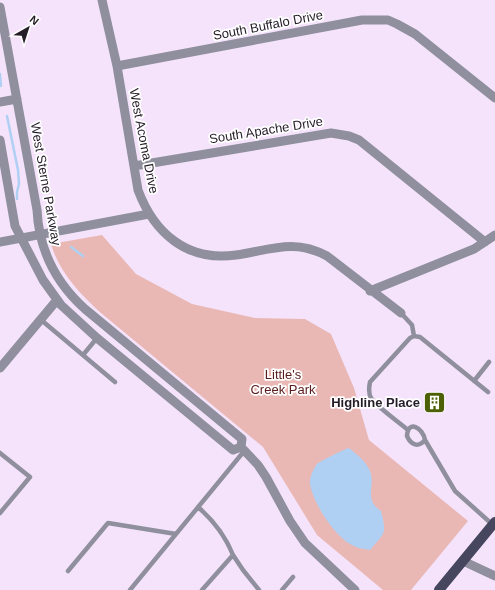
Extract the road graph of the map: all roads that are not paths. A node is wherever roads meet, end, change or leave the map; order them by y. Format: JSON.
{"nodes":[{"id":1,"x":102,"y":0,"type":"edge"},
{"id":2,"x":0,"y":7,"type":"edge"},
{"id":3,"x":117,"y":66,"type":"junction"},
{"id":4,"x":495,"y":98,"type":"edge"},
{"id":5,"x":17,"y":99,"type":"junction"},
{"id":6,"x":0,"y":102,"type":"edge"},
{"id":7,"x":0,"y":140,"type":"edge"},
{"id":8,"x":134,"y":166,"type":"junction"},
{"id":9,"x":149,"y":214,"type":"junction"},
{"id":10,"x":39,"y":233,"type":"junction"},
{"id":11,"x":495,"y":235,"type":"edge"},
{"id":12,"x":20,"y":238,"type":"junction"},
{"id":13,"x":0,"y":242,"type":"edge"},
{"id":14,"x":485,"y":242,"type":"junction"},
{"id":15,"x":370,"y":290,"type":"junction"},
{"id":16,"x":72,"y":295,"type":"junction"},
{"id":17,"x":59,"y":302,"type":"junction"},
{"id":18,"x":401,"y":313,"type":"joint"},
{"id":19,"x":40,"y":319,"type":"junction"},
{"id":20,"x":414,"y":336,"type":"junction"},
{"id":21,"x":96,"y":338,"type":"junction"},
{"id":22,"x":83,"y":355,"type":"junction"},
{"id":23,"x":146,"y":359,"type":"junction"},
{"id":24,"x":489,"y":362,"type":"dead end"},
{"id":25,"x":0,"y":368,"type":"edge"},
{"id":26,"x":136,"y":371,"type":"junction"},
{"id":27,"x":474,"y":381,"type":"junction"},
{"id":28,"x":115,"y":382,"type":"dead end"},
{"id":29,"x":488,"y":392,"type":"dead end"},
{"id":30,"x":408,"y":430,"type":"junction"},
{"id":31,"x":425,"y":440,"type":"junction"},
{"id":32,"x":243,"y":449,"type":"junction"},
{"id":33,"x":0,"y":453,"type":"edge"},
{"id":34,"x":198,"y":508,"type":"junction"},
{"id":35,"x":0,"y":513,"type":"edge"},
{"id":36,"x":494,"y":524,"type":"edge"},
{"id":37,"x":176,"y":534,"type":"junction"},
{"id":38,"x":233,"y":555,"type":"junction"},
{"id":39,"x":463,"y":561,"type":"junction"},
{"id":40,"x":68,"y":571,"type":"dead end"},
{"id":41,"x":495,"y":576,"type":"edge"},
{"id":42,"x":293,"y":577,"type":"dead end"},
{"id":43,"x":130,"y":590,"type":"edge"},
{"id":44,"x":202,"y":590,"type":"edge"},
{"id":45,"x":259,"y":590,"type":"edge"},
{"id":46,"x":282,"y":590,"type":"edge"},
{"id":47,"x":355,"y":590,"type":"edge"},
{"id":48,"x":440,"y":590,"type":"edge"}],
"edges":[{"from":1,"to":3,"type":"street","name":"West Acoma Drive"},
{"from":2,"to":5,"type":"street","name":"West Sterne Parkway"},
{"from":3,"to":4,"type":"street","name":"South Buffalo Drive"},
{"from":3,"to":8,"type":"street","name":"West Acoma Drive"},
{"from":5,"to":6,"type":"street"},
{"from":5,"to":10,"type":"street","name":"West Sterne Parkway"},
{"from":7,"to":12,"type":"street"},
{"from":8,"to":9,"type":"street","name":"West Acoma Drive"},
{"from":8,"to":14,"type":"street","name":"South Apache Drive"},
{"from":9,"to":10,"type":"street"},
{"from":9,"to":15,"type":"street","name":"West Acoma Drive"},
{"from":10,"to":12,"type":"street"},
{"from":10,"to":16,"type":"street","name":"West Sterne Parkway"},
{"from":11,"to":14,"type":"street"},
{"from":12,"to":13,"type":"street"},
{"from":12,"to":17,"type":"street"},
{"from":14,"to":15,"type":"street"},
{"from":15,"to":18,"type":"street","name":"West Acoma Drive"},
{"from":16,"to":17,"type":"lane"},
{"from":16,"to":23,"type":"street","name":"West Sterne Parkway"},
{"from":17,"to":19,"type":"street"},
{"from":17,"to":21,"type":"street"},
{"from":18,"to":20,"type":"lane"},
{"from":19,"to":22,"type":"lane"},
{"from":19,"to":25,"type":"street"},
{"from":20,"to":27,"type":"lane"},
{"from":20,"to":30,"type":"lane"},
{"from":21,"to":22,"type":"lane"},
{"from":21,"to":26,"type":"street"},
{"from":22,"to":28,"type":"lane"},
{"from":23,"to":26,"type":"street"},
{"from":23,"to":32,"type":"street","name":"West Sterne Parkway"},
{"from":24,"to":27,"type":"lane"},
{"from":26,"to":32,"type":"street"},
{"from":27,"to":29,"type":"lane"},
{"from":30,"to":31,"type":"lane"},
{"from":30,"to":31,"type":"lane"},
{"from":31,"to":36,"type":"lane"},
{"from":32,"to":34,"type":"lane"},
{"from":32,"to":47,"type":"street","name":"West Sterne Parkway"},
{"from":33,"to":35,"type":"lane"},
{"from":34,"to":37,"type":"lane"},
{"from":34,"to":38,"type":"lane"},
{"from":36,"to":39,"type":"main road"},
{"from":37,"to":40,"type":"lane"},
{"from":37,"to":43,"type":"lane"},
{"from":38,"to":44,"type":"lane"},
{"from":38,"to":45,"type":"lane"},
{"from":39,"to":41,"type":"street"},
{"from":39,"to":48,"type":"main road"},
{"from":42,"to":46,"type":"lane"}]}
